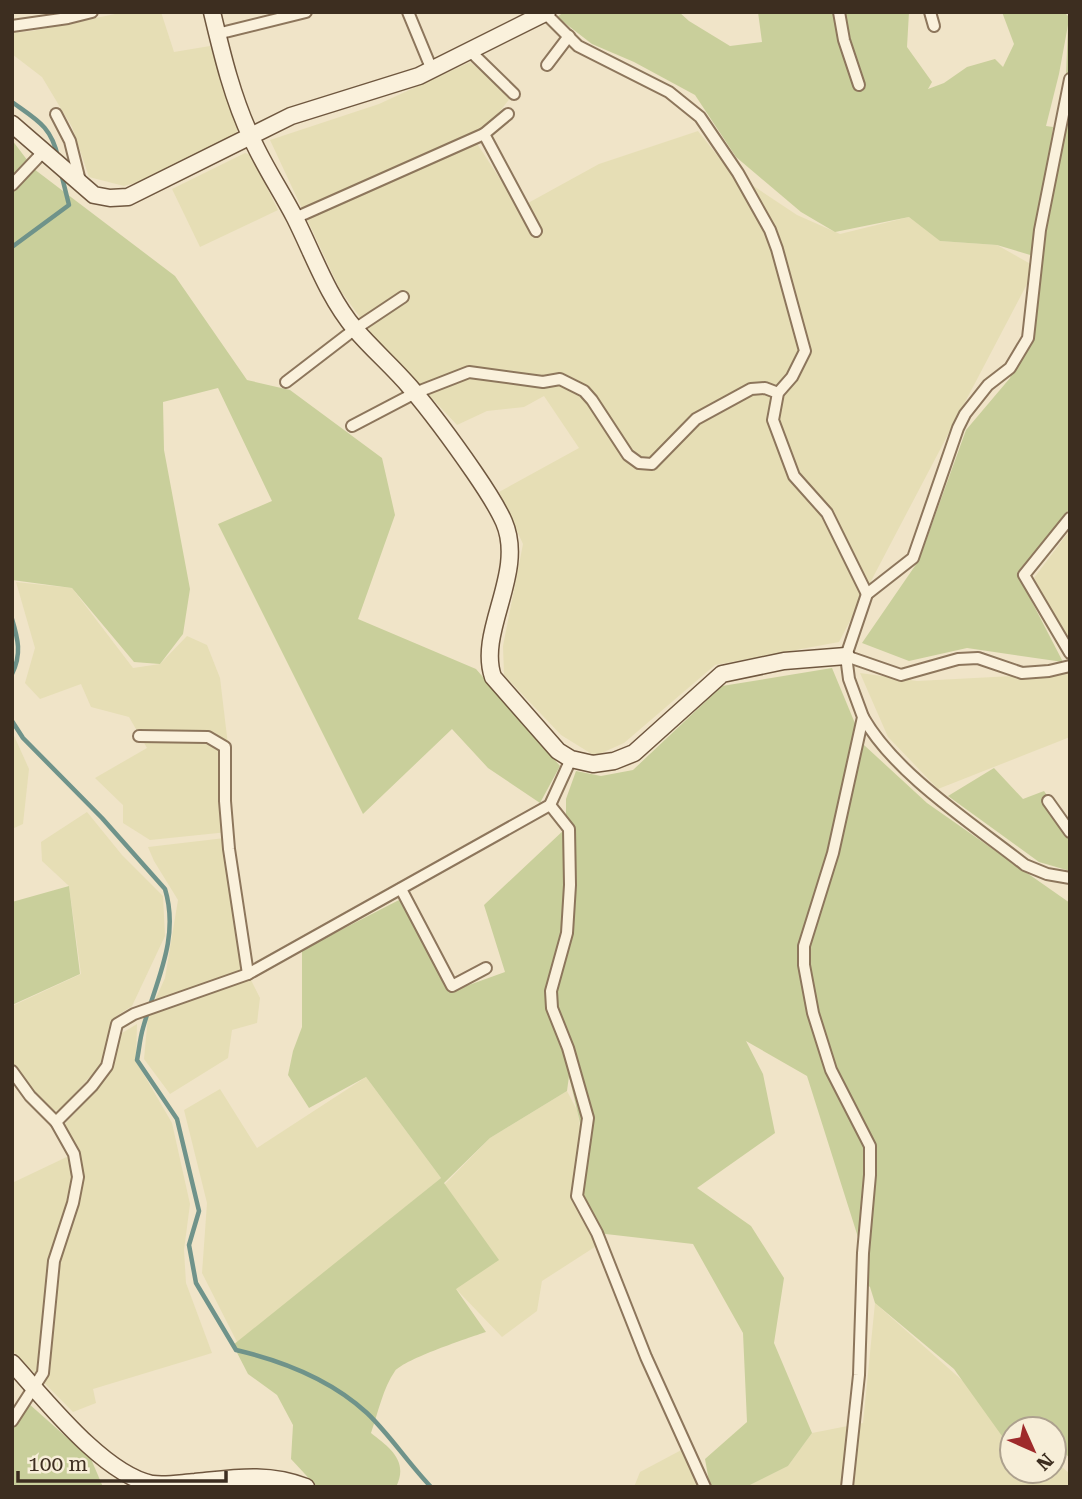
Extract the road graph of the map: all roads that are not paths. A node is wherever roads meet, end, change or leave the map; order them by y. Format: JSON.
{"nodes":[{"id":1,"x":92,"y":12,"type":"edge"},
{"id":2,"x":212,"y":12,"type":"edge"},
{"id":3,"x":306,"y":12,"type":"edge"},
{"id":4,"x":408,"y":12,"type":"edge"},
{"id":5,"x":839,"y":12,"type":"edge"},
{"id":6,"x":930,"y":12,"type":"edge"},
{"id":7,"x":545,"y":13,"type":"edge"},
{"id":8,"x":12,"y":26,"type":"edge"},
{"id":9,"x":934,"y":26,"type":"dead end"},
{"id":10,"x":217,"y":34,"type":"junction"},
{"id":11,"x":569,"y":36,"type":"junction"},
{"id":12,"x":470,"y":51,"type":"junction"},
{"id":13,"x":547,"y":65,"type":"dead end"},
{"id":14,"x":432,"y":70,"type":"junction"},
{"id":15,"x":1070,"y":79,"type":"edge"},
{"id":16,"x":859,"y":85,"type":"dead end"},
{"id":17,"x":514,"y":94,"type":"dead end"},
{"id":18,"x":56,"y":114,"type":"dead end"},
{"id":19,"x":508,"y":114,"type":"dead end"},
{"id":20,"x":12,"y":124,"type":"edge"},
{"id":21,"x":484,"y":134,"type":"junction"},
{"id":22,"x":251,"y":137,"type":"junction"},
{"id":23,"x":47,"y":153,"type":"junction"},
{"id":24,"x":74,"y":176,"type":"junction"},
{"id":25,"x":12,"y":185,"type":"edge"},
{"id":26,"x":295,"y":218,"type":"junction"},
{"id":27,"x":536,"y":231,"type":"dead end"},
{"id":28,"x":403,"y":297,"type":"dead end"},
{"id":29,"x":355,"y":328,"type":"junction"},
{"id":30,"x":286,"y":382,"type":"dead end"},
{"id":31,"x":415,"y":393,"type":"junction"},
{"id":32,"x":778,"y":393,"type":"junction"},
{"id":33,"x":352,"y":426,"type":"dead end"},
{"id":34,"x":1070,"y":518,"type":"edge"},
{"id":35,"x":867,"y":594,"type":"junction"},
{"id":36,"x":1070,"y":653,"type":"edge"},
{"id":37,"x":846,"y":656,"type":"junction"},
{"id":38,"x":1070,"y":666,"type":"edge"},
{"id":39,"x":863,"y":717,"type":"junction"},
{"id":40,"x":139,"y":736,"type":"dead end"},
{"id":41,"x":571,"y":759,"type":"junction"},
{"id":42,"x":1048,"y":802,"type":"dead end"},
{"id":43,"x":550,"y":805,"type":"junction"},
{"id":44,"x":1070,"y":832,"type":"edge"},
{"id":45,"x":1070,"y":878,"type":"edge"},
{"id":46,"x":401,"y":889,"type":"junction"},
{"id":47,"x":486,"y":968,"type":"dead end"},
{"id":48,"x":248,"y":974,"type":"junction"},
{"id":49,"x":12,"y":1071,"type":"edge"},
{"id":50,"x":56,"y":1122,"type":"junction"},
{"id":51,"x":12,"y":1363,"type":"edge"},
{"id":52,"x":34,"y":1387,"type":"junction"},
{"id":53,"x":12,"y":1421,"type":"edge"},
{"id":54,"x":153,"y":1485,"type":"edge"},
{"id":55,"x":306,"y":1487,"type":"edge"},
{"id":56,"x":705,"y":1487,"type":"edge"},
{"id":57,"x":847,"y":1487,"type":"edge"}],
"edges":[{"from":1,"to":8,"type":"street"},
{"from":2,"to":10,"type":"street"},
{"from":3,"to":10,"type":"street"},
{"from":4,"to":14,"type":"street"},
{"from":5,"to":16,"type":"street"},
{"from":6,"to":9,"type":"street"},
{"from":7,"to":11,"type":"street"},
{"from":7,"to":12,"type":"street"},
{"from":10,"to":22,"type":"street"},
{"from":11,"to":13,"type":"street"},
{"from":11,"to":32,"type":"street"},
{"from":12,"to":14,"type":"street"},
{"from":12,"to":17,"type":"street"},
{"from":14,"to":22,"type":"street"},
{"from":15,"to":35,"type":"street"},
{"from":18,"to":24,"type":"street"},
{"from":19,"to":21,"type":"street"},
{"from":20,"to":23,"type":"street"},
{"from":21,"to":26,"type":"street"},
{"from":21,"to":27,"type":"street"},
{"from":22,"to":24,"type":"street"},
{"from":22,"to":26,"type":"street"},
{"from":23,"to":24,"type":"street"},
{"from":23,"to":25,"type":"street"},
{"from":26,"to":29,"type":"street"},
{"from":28,"to":29,"type":"street"},
{"from":29,"to":30,"type":"street"},
{"from":29,"to":31,"type":"street"},
{"from":31,"to":32,"type":"street"},
{"from":31,"to":33,"type":"street"},
{"from":31,"to":41,"type":"street"},
{"from":32,"to":35,"type":"street"},
{"from":34,"to":36,"type":"street"},
{"from":35,"to":37,"type":"street"},
{"from":37,"to":38,"type":"street"},
{"from":37,"to":39,"type":"street"},
{"from":37,"to":41,"type":"street"},
{"from":39,"to":45,"type":"street"},
{"from":39,"to":57,"type":"street"},
{"from":40,"to":48,"type":"street"},
{"from":41,"to":43,"type":"street"},
{"from":42,"to":44,"type":"street"},
{"from":43,"to":46,"type":"street"},
{"from":43,"to":56,"type":"street"},
{"from":46,"to":47,"type":"street"},
{"from":46,"to":48,"type":"street"},
{"from":48,"to":50,"type":"street"},
{"from":49,"to":50,"type":"street"},
{"from":50,"to":52,"type":"street"},
{"from":51,"to":52,"type":"street"},
{"from":52,"to":53,"type":"street"},
{"from":52,"to":54,"type":"street"},
{"from":54,"to":55,"type":"street"}]}
